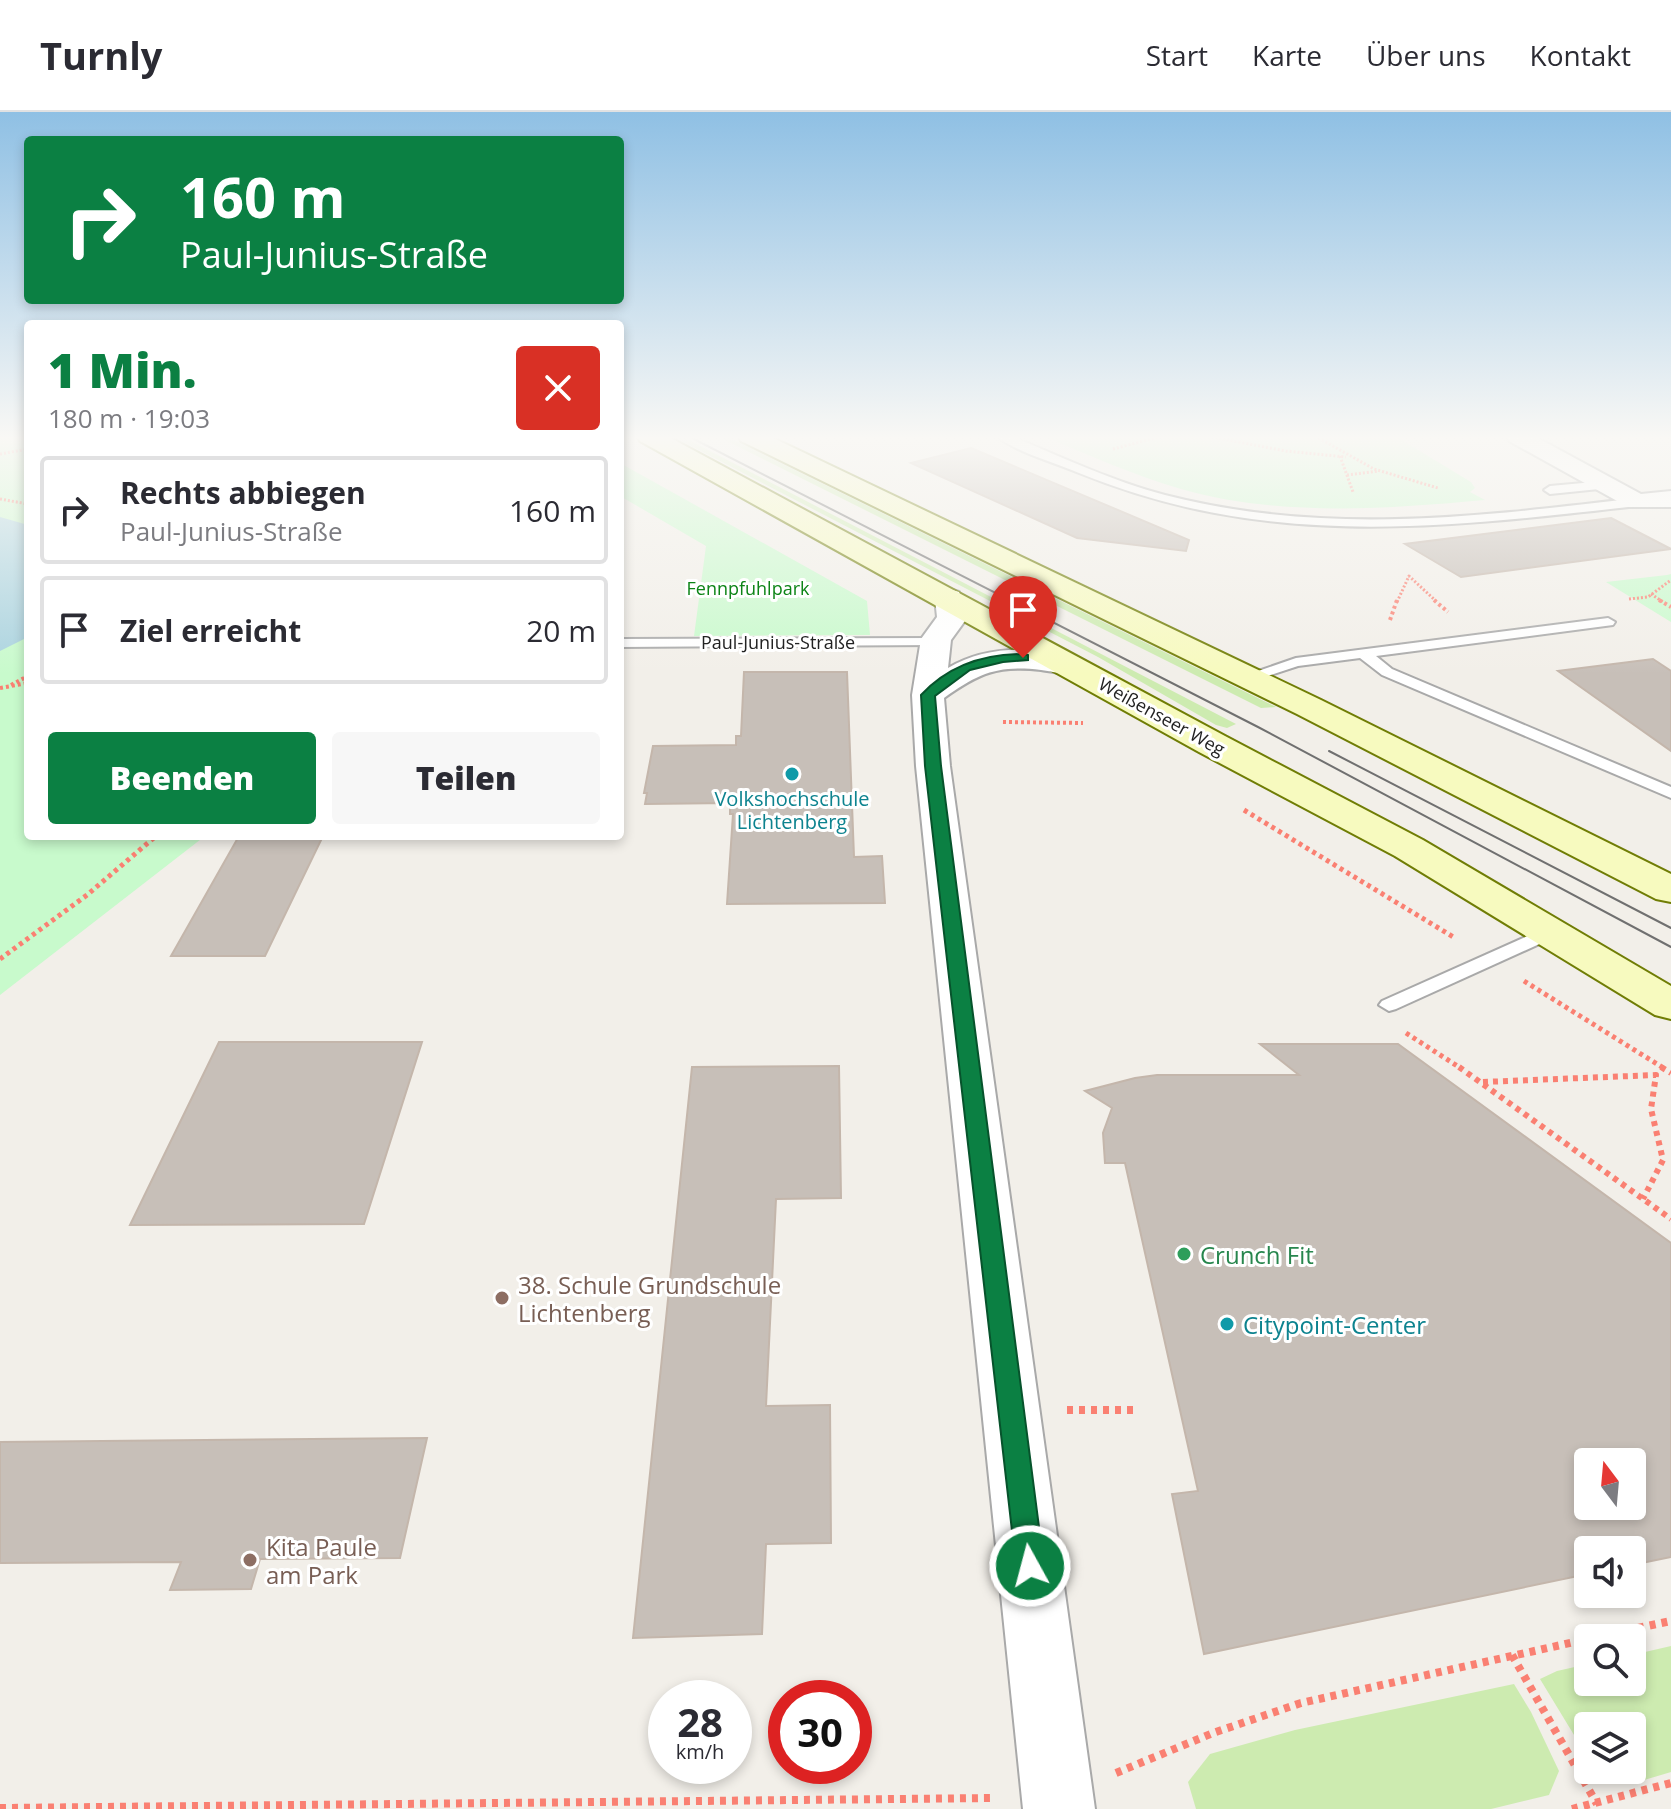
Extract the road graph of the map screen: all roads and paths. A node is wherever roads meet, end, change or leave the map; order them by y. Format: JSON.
{"nodes":[{"id":1,"x":796,"y":515,"type":"edge"},
{"id":2,"x":912,"y":515,"type":"edge"},
{"id":3,"x":1258,"y":515,"type":"edge"},
{"id":4,"x":1503,"y":515,"type":"edge"},
{"id":5,"x":1671,"y":580,"type":"edge"},
{"id":6,"x":1651,"y":594,"type":"junction"},
{"id":7,"x":949,"y":598,"type":"junction"},
{"id":8,"x":1633,"y":598,"type":"dead end"},
{"id":9,"x":1671,"y":607,"type":"edge"},
{"id":10,"x":1454,"y":619,"type":"dead end"},
{"id":11,"x":1608,"y":622,"type":"dead end"},
{"id":12,"x":1388,"y":626,"type":"dead end"},
{"id":13,"x":935,"y":642,"type":"junction"},
{"id":14,"x":624,"y":643,"type":"edge"},
{"id":15,"x":1363,"y":653,"type":"junction"},
{"id":16,"x":1068,"y":665,"type":"junction"},
{"id":17,"x":24,"y":678,"type":"edge"},
{"id":18,"x":1246,"y":678,"type":"junction"},
{"id":19,"x":24,"y":684,"type":"edge"},
{"id":20,"x":6,"y":687,"type":"junction"},
{"id":21,"x":0,"y":688,"type":"edge"},
{"id":22,"x":928,"y":695,"type":"junction"},
{"id":23,"x":1003,"y":722,"type":"dead end"},
{"id":24,"x":1083,"y":723,"type":"dead end"},
{"id":25,"x":1671,"y":793,"type":"edge"},
{"id":26,"x":1233,"y":804,"type":"dead end"},
{"id":27,"x":151,"y":840,"type":"edge"},
{"id":28,"x":1671,"y":890,"type":"edge"},
{"id":29,"x":1550,"y":932,"type":"junction"},
{"id":30,"x":0,"y":959,"type":"edge"},
{"id":31,"x":1490,"y":960,"type":"junction"},
{"id":32,"x":1389,"y":1005,"type":"dead end"},
{"id":33,"x":1671,"y":1005,"type":"edge"},
{"id":34,"x":1398,"y":1030,"type":"dead end"},
{"id":35,"x":1671,"y":1073,"type":"edge"},
{"id":36,"x":1482,"y":1082,"type":"junction"},
{"id":37,"x":1643,"y":1199,"type":"junction"},
{"id":38,"x":1671,"y":1219,"type":"edge"},
{"id":39,"x":1138,"y":1410,"type":"dead end"},
{"id":40,"x":1011,"y":1411,"type":"junction"},
{"id":41,"x":1671,"y":1621,"type":"edge"},
{"id":42,"x":1646,"y":1626,"type":"edge"},
{"id":43,"x":1574,"y":1641,"type":"edge"},
{"id":44,"x":1512,"y":1655,"type":"junction"},
{"id":45,"x":1671,"y":1783,"type":"edge"},
{"id":46,"x":1058,"y":1803,"type":"edge"},
{"id":47,"x":1597,"y":1804,"type":"junction"},
{"id":48,"x":0,"y":1808,"type":"edge"},
{"id":49,"x":1572,"y":1809,"type":"edge"}],
"edges":[{"from":1,"to":7,"type":"main road","name":"Weißenseer Weg"},
{"from":2,"to":18,"type":"main road"},
{"from":3,"to":4,"type":"lane"},
{"from":5,"to":6,"type":"path"},
{"from":6,"to":8,"type":"path"},
{"from":6,"to":9,"type":"path"},
{"from":7,"to":13,"type":"street"},
{"from":7,"to":16,"type":"main road","name":"Weißenseer Weg"},
{"from":10,"to":12,"type":"path"},
{"from":11,"to":15,"type":"lane"},
{"from":13,"to":14,"type":"lane","name":"Paul-Junius-Straße"},
{"from":13,"to":22,"type":"street"},
{"from":15,"to":18,"type":"lane"},
{"from":15,"to":25,"type":"lane"},
{"from":16,"to":22,"type":"street"},
{"from":16,"to":29,"type":"main road","name":"Weißenseer Weg"},
{"from":17,"to":20,"type":"path"},
{"from":18,"to":28,"type":"main road"},
{"from":19,"to":20,"type":"path"},
{"from":20,"to":21,"type":"path"},
{"from":22,"to":40,"type":"street"},
{"from":23,"to":24,"type":"path"},
{"from":26,"to":31,"type":"path"},
{"from":27,"to":30,"type":"path"},
{"from":29,"to":31,"type":"lane"},
{"from":29,"to":33,"type":"main road","name":"Weißenseer Weg"},
{"from":31,"to":32,"type":"lane"},
{"from":31,"to":35,"type":"path"},
{"from":34,"to":36,"type":"path"},
{"from":36,"to":37,"type":"path"},
{"from":36,"to":37,"type":"path"},
{"from":37,"to":38,"type":"path"},
{"from":39,"to":40,"type":"path"},
{"from":40,"to":46,"type":"street"},
{"from":41,"to":42,"type":"path"},
{"from":43,"to":44,"type":"path"},
{"from":44,"to":46,"type":"path"},
{"from":44,"to":47,"type":"path"},
{"from":45,"to":47,"type":"path"},
{"from":46,"to":48,"type":"path"},
{"from":47,"to":49,"type":"path"}]}
